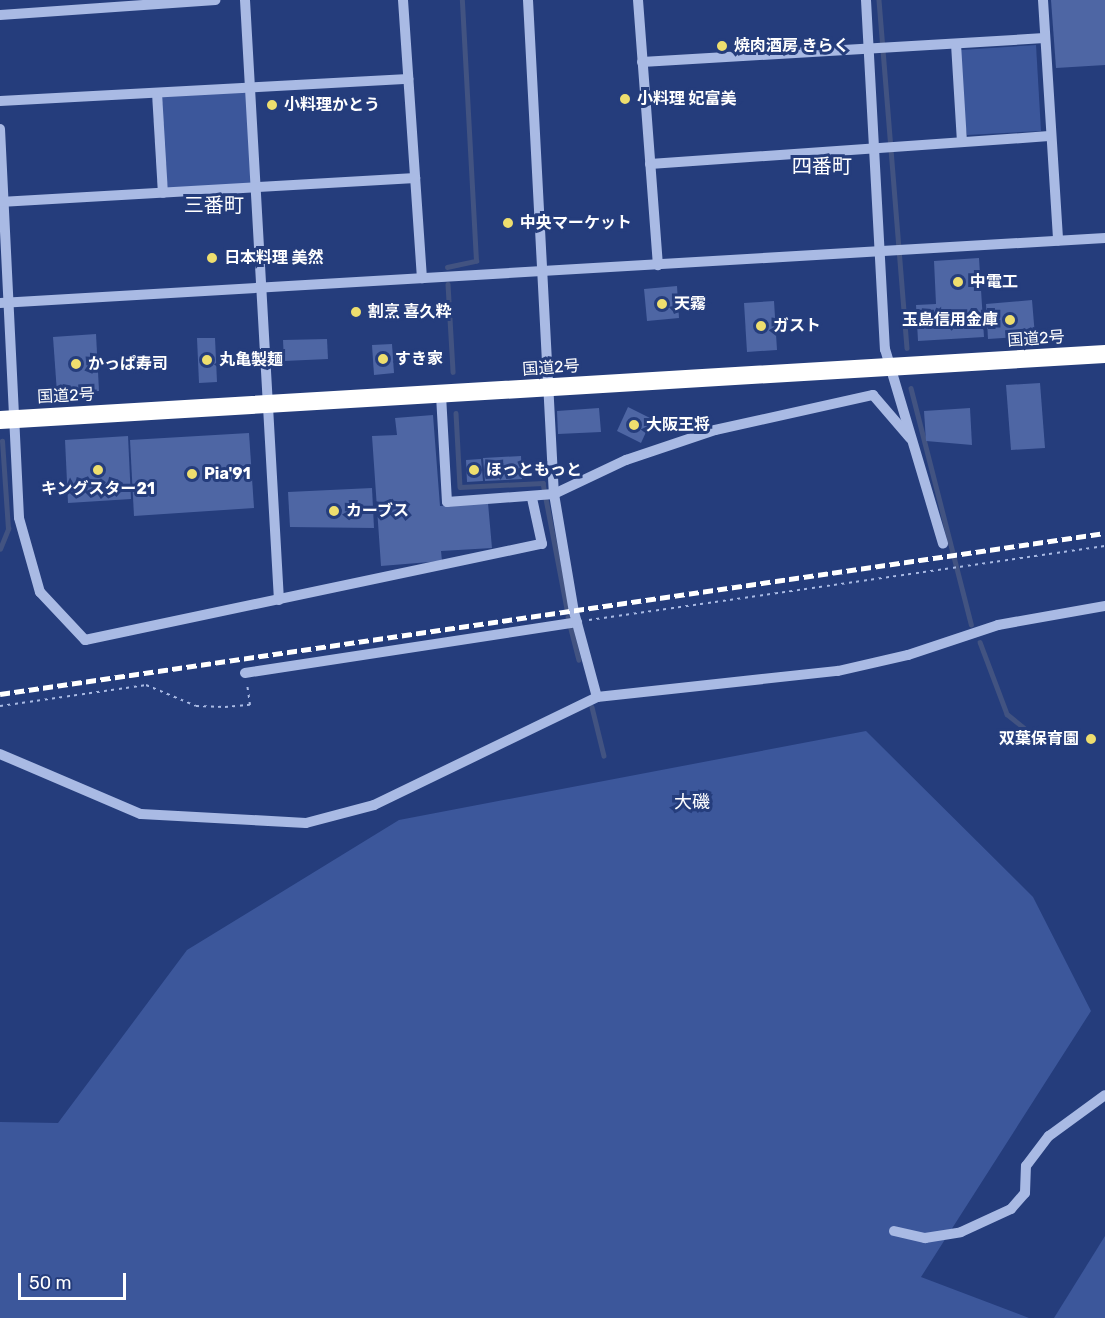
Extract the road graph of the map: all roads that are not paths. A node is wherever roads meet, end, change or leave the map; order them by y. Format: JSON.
{"nodes":[{"id":1,"x":214,"y":0,"type":"edge"},
{"id":2,"x":245,"y":0,"type":"edge"},
{"id":3,"x":403,"y":0,"type":"edge"},
{"id":4,"x":528,"y":0,"type":"edge"},
{"id":5,"x":638,"y":0,"type":"edge"},
{"id":6,"x":866,"y":0,"type":"edge"},
{"id":7,"x":1043,"y":0,"type":"edge"},
{"id":8,"x":0,"y":15,"type":"edge"},
{"id":9,"x":1044,"y":38,"type":"junction"},
{"id":10,"x":956,"y":44,"type":"junction"},
{"id":11,"x":878,"y":49,"type":"junction"},
{"id":12,"x":642,"y":62,"type":"junction"},
{"id":13,"x":408,"y":79,"type":"junction"},
{"id":14,"x":250,"y":87,"type":"junction"},
{"id":15,"x":157,"y":93,"type":"junction"},
{"id":16,"x":0,"y":101,"type":"edge"},
{"id":17,"x":0,"y":129,"type":"edge"},
{"id":18,"x":1049,"y":136,"type":"junction"},
{"id":19,"x":962,"y":142,"type":"junction"},
{"id":20,"x":880,"y":149,"type":"junction"},
{"id":21,"x":650,"y":164,"type":"junction"},
{"id":22,"x":415,"y":178,"type":"junction"},
{"id":23,"x":256,"y":187,"type":"junction"},
{"id":24,"x":163,"y":193,"type":"junction"},
{"id":25,"x":2,"y":201,"type":"edge"},
{"id":26,"x":1105,"y":238,"type":"edge"},
{"id":27,"x":1058,"y":241,"type":"junction"},
{"id":28,"x":883,"y":251,"type":"junction"},
{"id":29,"x":658,"y":265,"type":"junction"},
{"id":30,"x":545,"y":271,"type":"junction"},
{"id":31,"x":422,"y":278,"type":"junction"},
{"id":32,"x":264,"y":287,"type":"junction"},
{"id":33,"x":5,"y":303,"type":"edge"},
{"id":34,"x":1105,"y":354,"type":"edge"},
{"id":35,"x":890,"y":368,"type":"junction"},
{"id":36,"x":549,"y":387,"type":"junction"},
{"id":37,"x":441,"y":394,"type":"junction"},
{"id":38,"x":268,"y":404,"type":"junction"},
{"id":39,"x":8,"y":419,"type":"edge"},
{"id":40,"x":910,"y":438,"type":"junction"},
{"id":41,"x":544,"y":496,"type":"junction"},
{"id":42,"x":943,"y":544,"type":"dead end"},
{"id":43,"x":279,"y":600,"type":"junction"},
{"id":44,"x":1105,"y":606,"type":"edge"},
{"id":45,"x":571,"y":623,"type":"junction"},
{"id":46,"x":245,"y":673,"type":"road end"},
{"id":47,"x":597,"y":697,"type":"junction"},
{"id":48,"x":0,"y":754,"type":"edge"},
{"id":49,"x":1105,"y":1095,"type":"edge"},
{"id":50,"x":894,"y":1231,"type":"dead end"}],
"edges":[{"from":1,"to":8,"type":"street"},
{"from":2,"to":14,"type":"street"},
{"from":3,"to":13,"type":"street"},
{"from":4,"to":30,"type":"street"},
{"from":5,"to":12,"type":"street"},
{"from":6,"to":11,"type":"street"},
{"from":7,"to":9,"type":"street"},
{"from":9,"to":10,"type":"street"},
{"from":9,"to":18,"type":"street"},
{"from":10,"to":11,"type":"street"},
{"from":10,"to":19,"type":"street"},
{"from":11,"to":12,"type":"street"},
{"from":11,"to":20,"type":"street"},
{"from":12,"to":21,"type":"street"},
{"from":13,"to":14,"type":"street"},
{"from":13,"to":22,"type":"street"},
{"from":14,"to":15,"type":"street"},
{"from":14,"to":23,"type":"street"},
{"from":15,"to":16,"type":"street"},
{"from":15,"to":24,"type":"street"},
{"from":17,"to":25,"type":"street"},
{"from":18,"to":19,"type":"street"},
{"from":18,"to":27,"type":"street"},
{"from":19,"to":20,"type":"street"},
{"from":20,"to":21,"type":"street"},
{"from":20,"to":28,"type":"street"},
{"from":21,"to":29,"type":"street"},
{"from":22,"to":23,"type":"street"},
{"from":22,"to":31,"type":"street"},
{"from":23,"to":24,"type":"street"},
{"from":23,"to":32,"type":"street"},
{"from":24,"to":25,"type":"street"},
{"from":25,"to":33,"type":"street"},
{"from":26,"to":27,"type":"street"},
{"from":27,"to":28,"type":"street"},
{"from":28,"to":29,"type":"street"},
{"from":28,"to":35,"type":"street"},
{"from":29,"to":30,"type":"street"},
{"from":30,"to":31,"type":"street"},
{"from":30,"to":36,"type":"street"},
{"from":31,"to":32,"type":"street"},
{"from":32,"to":33,"type":"street"},
{"from":32,"to":38,"type":"street"},
{"from":33,"to":39,"type":"street"},
{"from":34,"to":35,"type":"highway","name":"国道2号"},
{"from":35,"to":36,"type":"highway","name":"国道2号"},
{"from":35,"to":40,"type":"street"},
{"from":36,"to":37,"type":"highway","name":"国道2号"},
{"from":36,"to":41,"type":"street"},
{"from":37,"to":38,"type":"highway","name":"国道2号"},
{"from":37,"to":41,"type":"street"},
{"from":38,"to":39,"type":"highway","name":"国道2号"},
{"from":38,"to":43,"type":"street"},
{"from":39,"to":43,"type":"street"},
{"from":40,"to":41,"type":"street"},
{"from":40,"to":42,"type":"street"},
{"from":41,"to":43,"type":"street"},
{"from":41,"to":45,"type":"street"},
{"from":44,"to":47,"type":"street"},
{"from":45,"to":46,"type":"street"},
{"from":45,"to":47,"type":"street"},
{"from":47,"to":48,"type":"street"},
{"from":49,"to":50,"type":"street"}]}
